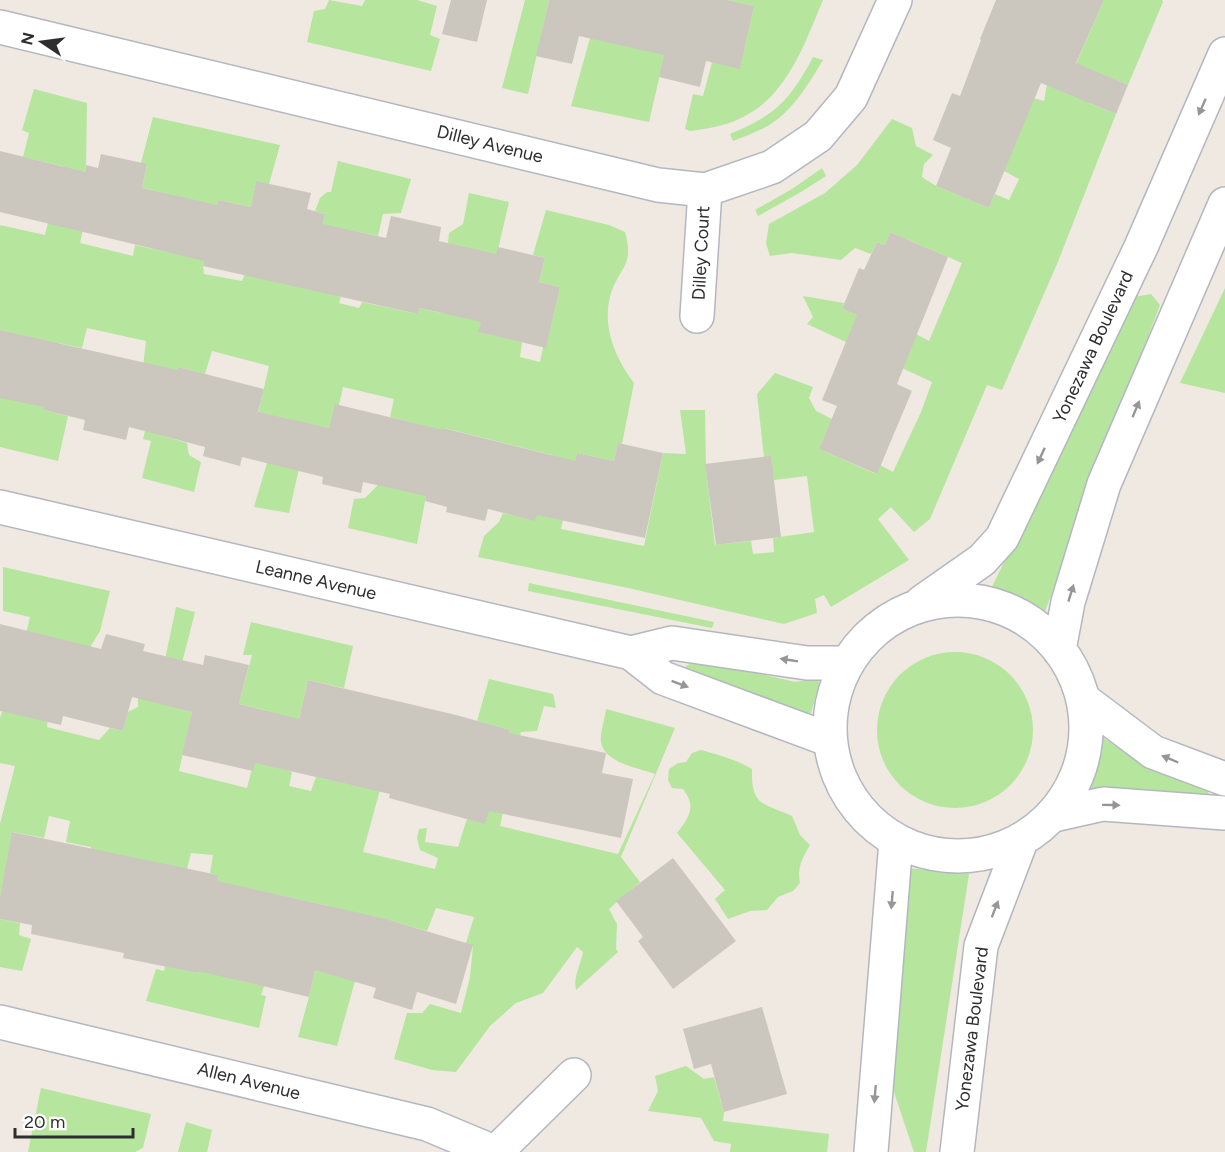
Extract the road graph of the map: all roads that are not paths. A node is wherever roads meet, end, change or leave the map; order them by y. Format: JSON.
{"nodes":[{"id":1,"x":895,"y":0,"type":"edge"},
{"id":2,"x":0,"y":27,"type":"edge"},
{"id":3,"x":1225,"y":54,"type":"edge"},
{"id":4,"x":705,"y":190,"type":"junction"},
{"id":5,"x":1225,"y":204,"type":"edge"},
{"id":6,"x":698,"y":316,"type":"dead end"},
{"id":7,"x":0,"y":507,"type":"edge"},
{"id":8,"x":915,"y":606,"type":"junction"},
{"id":9,"x":1059,"y":650,"type":"junction"},
{"id":10,"x":631,"y":653,"type":"junction"},
{"id":11,"x":847,"y":663,"type":"junction"},
{"id":12,"x":1084,"y":700,"type":"junction"},
{"id":13,"x":830,"y":740,"type":"junction"},
{"id":14,"x":1225,"y":779,"type":"edge"},
{"id":15,"x":1225,"y":813,"type":"edge"},
{"id":16,"x":1054,"y":815,"type":"junction"},
{"id":17,"x":1021,"y":841,"type":"junction"},
{"id":18,"x":896,"y":842,"type":"junction"},
{"id":19,"x":0,"y":1022,"type":"edge"},
{"id":20,"x":574,"y":1075,"type":"dead end"},
{"id":21,"x":495,"y":1152,"type":"edge"},
{"id":22,"x":871,"y":1152,"type":"edge"},
{"id":23,"x":957,"y":1152,"type":"edge"}],
"edges":[{"from":1,"to":4,"type":"street","name":"Dilley Avenue"},
{"from":2,"to":4,"type":"street","name":"Dilley Avenue"},
{"from":3,"to":8,"type":"street","name":"Yonezawa Boulevard","one_way":true},
{"from":4,"to":6,"type":"street","name":"Dilley Court"},
{"from":9,"to":5,"type":"street","one_way":true},
{"from":7,"to":10,"type":"street","name":"Leanne Avenue"},
{"from":8,"to":9,"type":"street"},
{"from":8,"to":11,"type":"street"},
{"from":9,"to":12,"type":"street"},
{"from":11,"to":10,"type":"street","name":"Leanne Avenue","one_way":true},
{"from":10,"to":13,"type":"street","name":"Leanne Avenue","one_way":true},
{"from":11,"to":13,"type":"street"},
{"from":14,"to":12,"type":"street","one_way":true},
{"from":12,"to":16,"type":"street"},
{"from":13,"to":18,"type":"street"},
{"from":16,"to":15,"type":"street","one_way":true},
{"from":16,"to":17,"type":"street"},
{"from":17,"to":18,"type":"street"},
{"from":23,"to":17,"type":"street","name":"Yonezawa Boulevard","one_way":true},
{"from":18,"to":22,"type":"street","one_way":true},
{"from":19,"to":21,"type":"street","name":"Allen Avenue"},
{"from":20,"to":21,"type":"street"}]}
